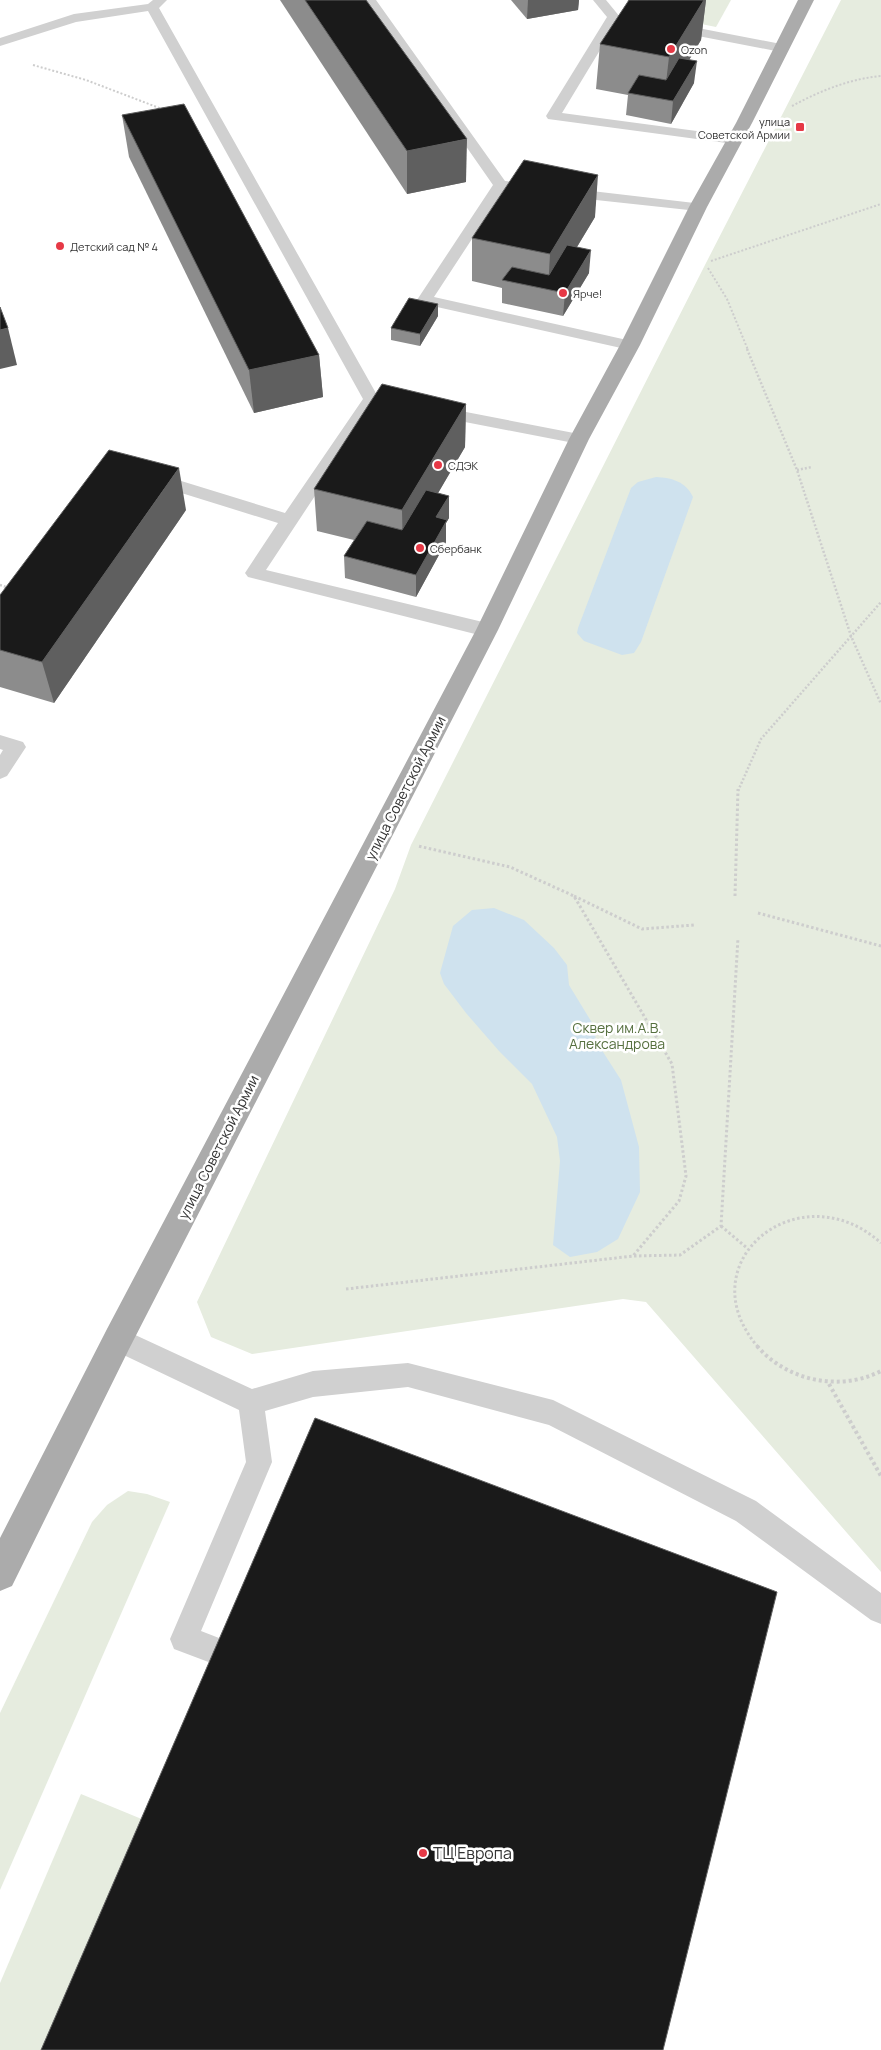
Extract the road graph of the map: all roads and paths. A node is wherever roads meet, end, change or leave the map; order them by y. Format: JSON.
{"nodes":[{"id":1,"x":370,"y":0,"type":"edge"},
{"id":2,"x":600,"y":0,"type":"edge"},
{"id":3,"x":806,"y":0,"type":"edge"},
{"id":4,"x":157,"y":3,"type":"edge"},
{"id":5,"x":663,"y":26,"type":"edge"},
{"id":6,"x":0,"y":42,"type":"edge"},
{"id":7,"x":781,"y":48,"type":"junction"},
{"id":8,"x":29,"y":64,"type":"dead end"},
{"id":9,"x":881,"y":76,"type":"edge"},
{"id":10,"x":785,"y":110,"type":"dead end"},
{"id":11,"x":223,"y":133,"type":"junction"},
{"id":12,"x":734,"y":140,"type":"junction"},
{"id":13,"x":500,"y":186,"type":"junction"},
{"id":14,"x":881,"y":204,"type":"edge"},
{"id":15,"x":698,"y":208,"type":"junction"},
{"id":16,"x":630,"y":345,"type":"junction"},
{"id":17,"x":371,"y":399,"type":"junction"},
{"id":18,"x":579,"y":439,"type":"junction"},
{"id":19,"x":812,"y":467,"type":"dead end"},
{"id":20,"x":797,"y":470,"type":"junction"},
{"id":21,"x":134,"y":477,"type":"edge"},
{"id":22,"x":290,"y":521,"type":"junction"},
{"id":23,"x":0,"y":585,"type":"edge"},
{"id":24,"x":15,"y":590,"type":"edge"},
{"id":25,"x":881,"y":602,"type":"edge"},
{"id":26,"x":487,"y":630,"type":"junction"},
{"id":27,"x":851,"y":636,"type":"junction"},
{"id":28,"x":881,"y":704,"type":"edge"},
{"id":29,"x":0,"y":742,"type":"edge"},
{"id":30,"x":0,"y":771,"type":"edge"},
{"id":31,"x":411,"y":845,"type":"dead end"},
{"id":32,"x":574,"y":896,"type":"junction"},
{"id":33,"x":736,"y":896,"type":"dead end"},
{"id":34,"x":758,"y":914,"type":"dead end"},
{"id":35,"x":694,"y":925,"type":"dead end"},
{"id":36,"x":738,"y":938,"type":"dead end"},
{"id":37,"x":881,"y":946,"type":"edge"},
{"id":38,"x":720,"y":1226,"type":"junction"},
{"id":39,"x":881,"y":1243,"type":"edge"},
{"id":40,"x":747,"y":1248,"type":"junction"},
{"id":41,"x":633,"y":1256,"type":"junction"},
{"id":42,"x":346,"y":1289,"type":"dead end"},
{"id":43,"x":118,"y":1339,"type":"junction"},
{"id":44,"x":881,"y":1371,"type":"edge"},
{"id":45,"x":829,"y":1384,"type":"junction"},
{"id":46,"x":250,"y":1402,"type":"junction"},
{"id":47,"x":881,"y":1476,"type":"edge"},
{"id":48,"x":0,"y":1574,"type":"edge"},
{"id":49,"x":881,"y":1610,"type":"edge"},
{"id":50,"x":227,"y":1655,"type":"edge"}],
"edges":[{"from":1,"to":13,"type":"lane"},
{"from":2,"to":12,"type":"lane"},
{"from":3,"to":7,"type":"main road","name":"улица Советской Армии"},
{"from":4,"to":6,"type":"lane"},
{"from":4,"to":11,"type":"lane"},
{"from":5,"to":7,"type":"lane"},
{"from":7,"to":12,"type":"main road","name":"улица Советской Армии"},
{"from":8,"to":11,"type":"path"},
{"from":9,"to":10,"type":"path"},
{"from":11,"to":17,"type":"lane"},
{"from":12,"to":15,"type":"main road","name":"улица Советской Армии"},
{"from":13,"to":15,"type":"lane"},
{"from":13,"to":16,"type":"lane"},
{"from":14,"to":20,"type":"path"},
{"from":15,"to":16,"type":"main road","name":"улица Советской Армии"},
{"from":16,"to":18,"type":"main road","name":"улица Советской Армии"},
{"from":17,"to":18,"type":"lane"},
{"from":17,"to":22,"type":"lane"},
{"from":18,"to":26,"type":"main road","name":"улица Советской Армии"},
{"from":19,"to":20,"type":"path"},
{"from":20,"to":27,"type":"path"},
{"from":21,"to":22,"type":"lane"},
{"from":22,"to":26,"type":"lane"},
{"from":23,"to":24,"type":"path"},
{"from":25,"to":27,"type":"path"},
{"from":26,"to":43,"type":"main road","name":"улица Советской Армии"},
{"from":27,"to":28,"type":"path"},
{"from":27,"to":33,"type":"path"},
{"from":29,"to":30,"type":"lane"},
{"from":31,"to":32,"type":"path"},
{"from":32,"to":35,"type":"path"},
{"from":32,"to":41,"type":"path"},
{"from":34,"to":37,"type":"path"},
{"from":36,"to":38,"type":"path"},
{"from":38,"to":40,"type":"path"},
{"from":38,"to":41,"type":"path"},
{"from":39,"to":40,"type":"path"},
{"from":40,"to":45,"type":"path"},
{"from":41,"to":42,"type":"path"},
{"from":43,"to":46,"type":"lane"},
{"from":43,"to":48,"type":"main road","name":"улица Советской Армии"},
{"from":44,"to":45,"type":"path"},
{"from":45,"to":47,"type":"path"},
{"from":46,"to":49,"type":"lane"},
{"from":46,"to":50,"type":"lane"}]}
